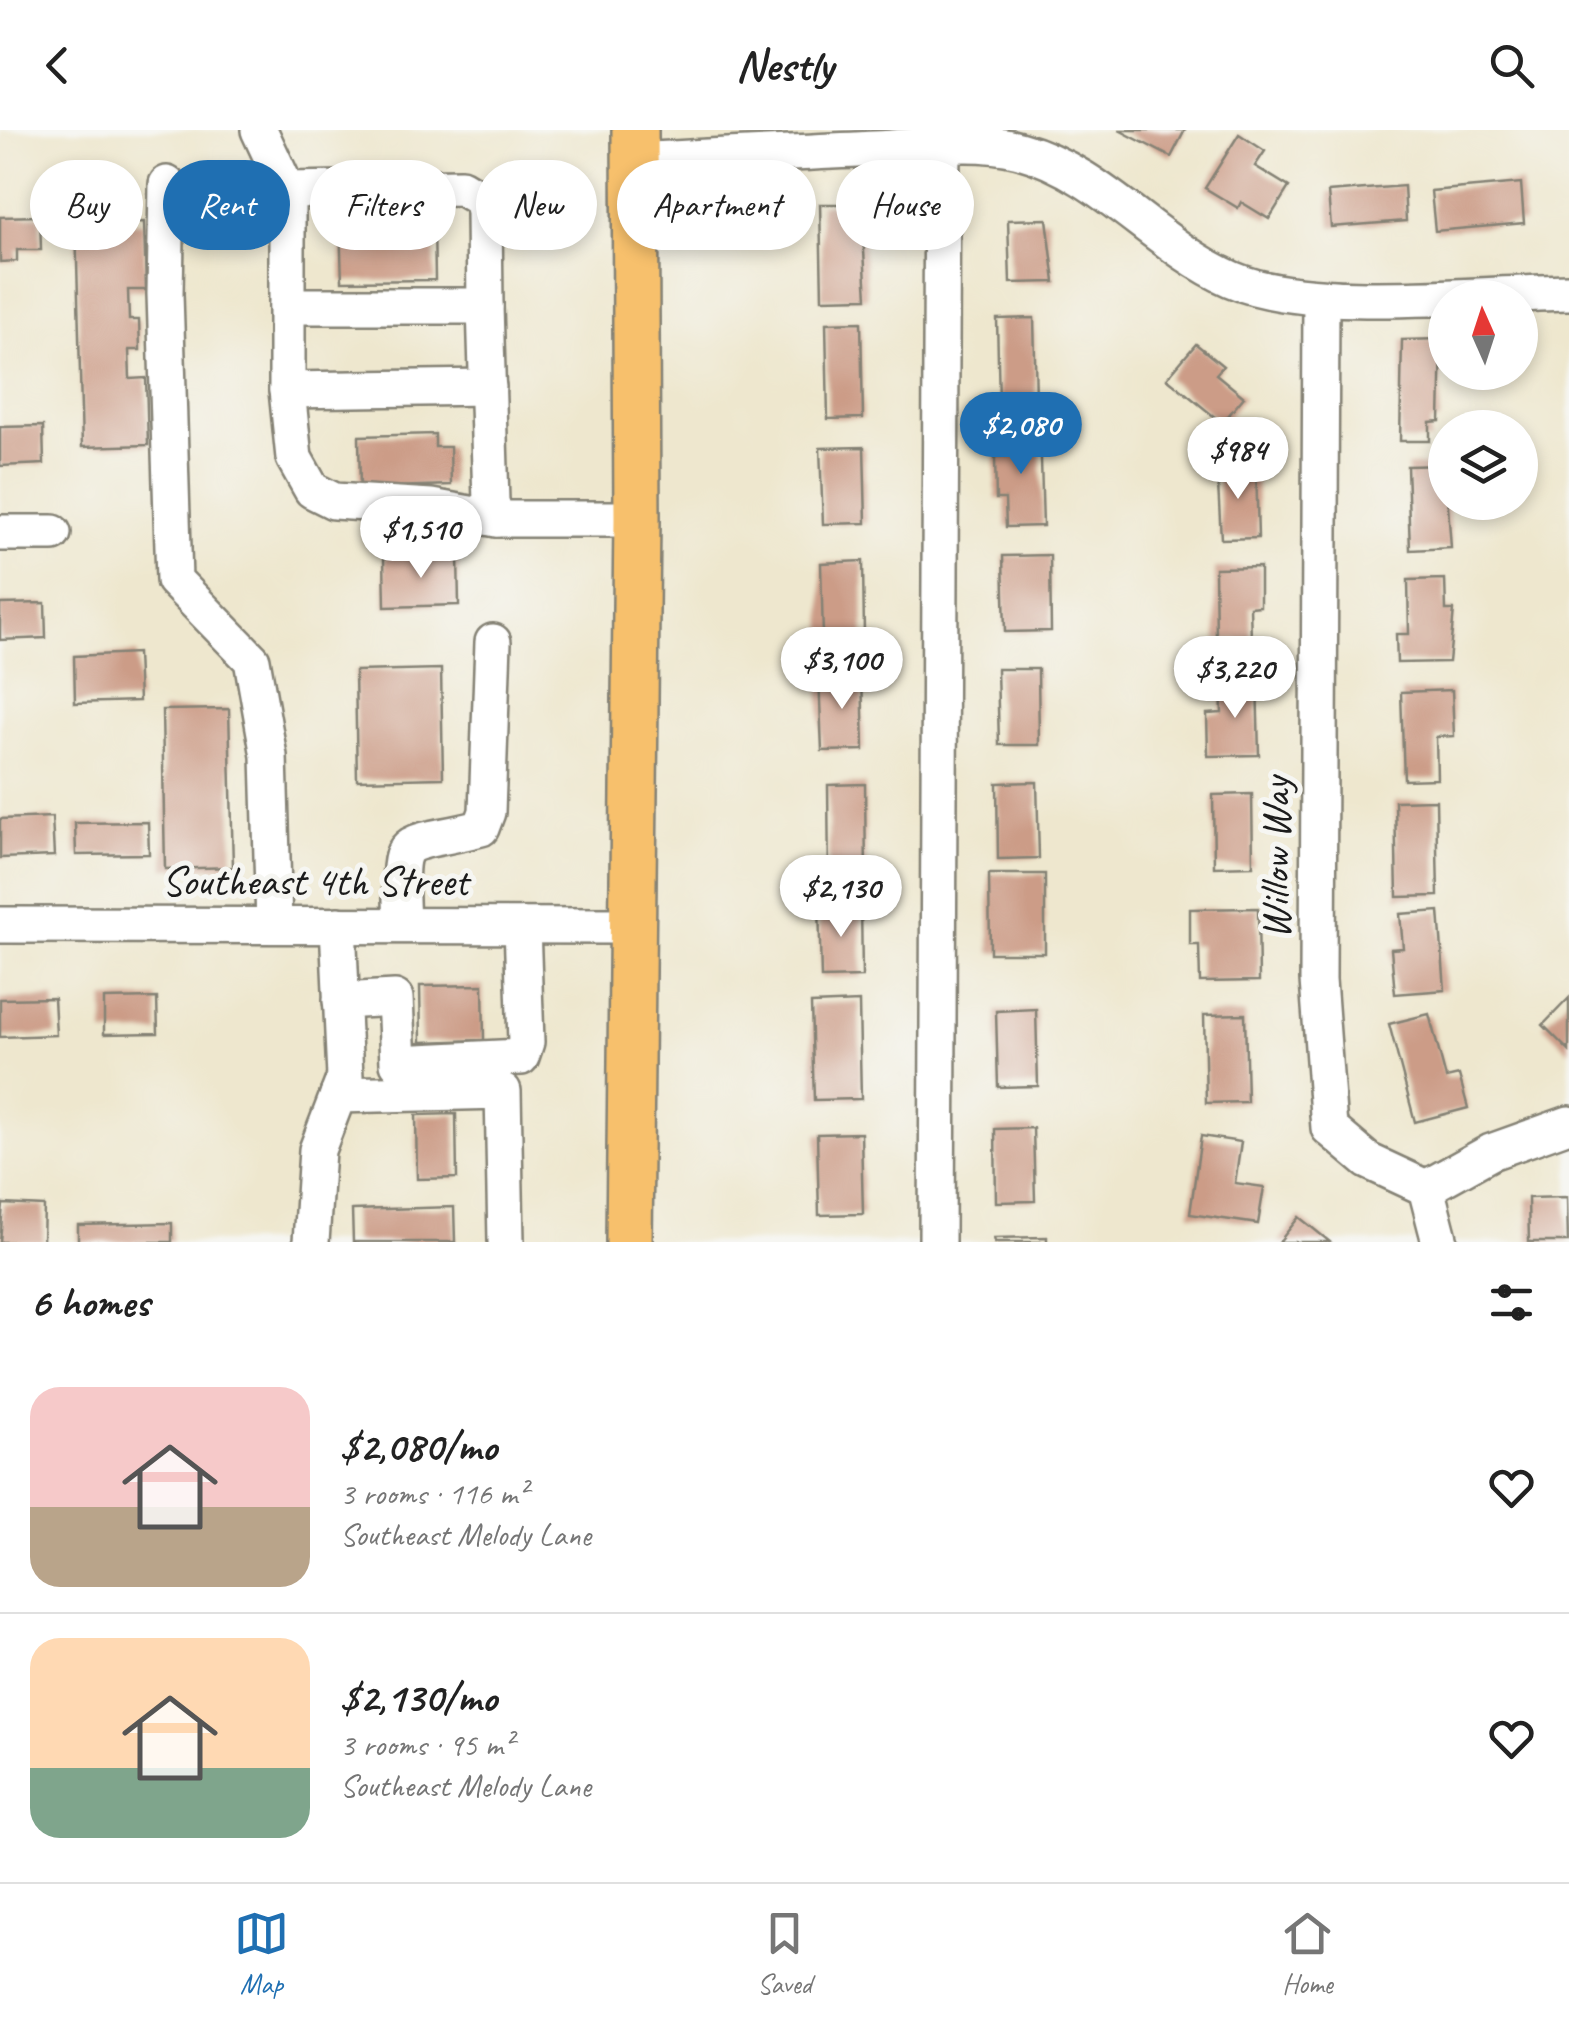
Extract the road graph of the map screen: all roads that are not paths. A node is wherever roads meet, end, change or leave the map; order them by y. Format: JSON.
{"nodes":[{"id":1,"x":259,"y":130,"type":"edge"},
{"id":2,"x":942,"y":138,"type":"edge"},
{"id":3,"x":774,"y":142,"type":"edge"},
{"id":4,"x":634,"y":145,"type":"edge"},
{"id":5,"x":273,"y":160,"type":"edge"},
{"id":6,"x":290,"y":190,"type":"edge"},
{"id":7,"x":166,"y":250,"type":"edge"},
{"id":8,"x":287,"y":250,"type":"edge"},
{"id":9,"x":1569,"y":292,"type":"edge"},
{"id":10,"x":1321,"y":298,"type":"junction"},
{"id":11,"x":287,"y":306,"type":"junction"},
{"id":12,"x":486,"y":306,"type":"junction"},
{"id":13,"x":488,"y":387,"type":"junction"},
{"id":14,"x":287,"y":390,"type":"junction"},
{"id":15,"x":497,"y":519,"type":"junction"},
{"id":16,"x":637,"y":519,"type":"junction"},
{"id":17,"x":0,"y":534,"type":"edge"},
{"id":18,"x":53,"y":534,"type":"dead end"},
{"id":19,"x":493,"y":642,"type":"dead end"},
{"id":20,"x":274,"y":924,"type":"junction"},
{"id":21,"x":338,"y":925,"type":"junction"},
{"id":22,"x":402,"y":925,"type":"junction"},
{"id":23,"x":0,"y":926,"type":"edge"},
{"id":24,"x":522,"y":926,"type":"junction"},
{"id":25,"x":630,"y":926,"type":"junction"},
{"id":26,"x":341,"y":1001,"type":"junction"},
{"id":27,"x":338,"y":1095,"type":"junction"},
{"id":28,"x":1569,"y":1124,"type":"edge"},
{"id":29,"x":1426,"y":1188,"type":"junction"},
{"id":30,"x":311,"y":1242,"type":"edge"},
{"id":31,"x":506,"y":1242,"type":"edge"},
{"id":32,"x":629,"y":1242,"type":"edge"},
{"id":33,"x":937,"y":1242,"type":"edge"},
{"id":34,"x":1440,"y":1242,"type":"edge"}],
"edges":[{"from":1,"to":5,"type":"street"},
{"from":2,"to":3,"type":"street"},
{"from":2,"to":10,"type":"street"},
{"from":2,"to":33,"type":"street"},
{"from":3,"to":4,"type":"street"},
{"from":4,"to":16,"type":"main road"},
{"from":6,"to":12,"type":"street"},
{"from":7,"to":20,"type":"street"},
{"from":8,"to":11,"type":"street"},
{"from":9,"to":10,"type":"street"},
{"from":10,"to":29,"type":"street","name":"Willow Way"},
{"from":11,"to":12,"type":"street"},
{"from":11,"to":14,"type":"street"},
{"from":12,"to":13,"type":"street"},
{"from":13,"to":14,"type":"street"},
{"from":13,"to":15,"type":"street"},
{"from":14,"to":15,"type":"street"},
{"from":15,"to":16,"type":"street"},
{"from":16,"to":25,"type":"main road"},
{"from":17,"to":18,"type":"street"},
{"from":19,"to":22,"type":"street"},
{"from":20,"to":21,"type":"street","name":"Southeast 4th Street"},
{"from":20,"to":23,"type":"street","name":"Southeast 4th Street"},
{"from":21,"to":22,"type":"street","name":"Southeast 4th Street"},
{"from":21,"to":26,"type":"street"},
{"from":22,"to":24,"type":"street","name":"Southeast 4th Street"},
{"from":24,"to":25,"type":"street","name":"Southeast 4th Street"},
{"from":24,"to":26,"type":"street"},
{"from":25,"to":32,"type":"main road"},
{"from":26,"to":27,"type":"street"},
{"from":27,"to":30,"type":"street"},
{"from":27,"to":31,"type":"street"},
{"from":28,"to":29,"type":"street"},
{"from":29,"to":34,"type":"street"}]}
